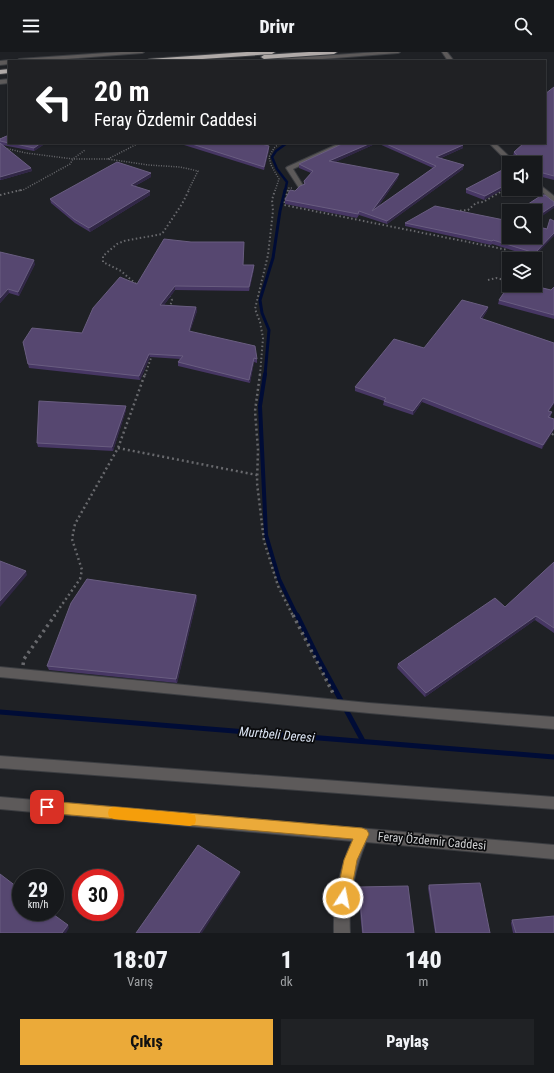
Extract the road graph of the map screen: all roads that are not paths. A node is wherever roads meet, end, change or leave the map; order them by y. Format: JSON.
{"nodes":[{"id":1,"x":142,"y":52,"type":"edge"},
{"id":2,"x":272,"y":52,"type":"edge"},
{"id":3,"x":334,"y":52,"type":"edge"},
{"id":4,"x":398,"y":52,"type":"edge"},
{"id":5,"x":444,"y":52,"type":"edge"},
{"id":6,"x":100,"y":53,"type":"edge"},
{"id":7,"x":311,"y":56,"type":"junction"},
{"id":8,"x":29,"y":60,"type":"edge"},
{"id":9,"x":163,"y":60,"type":"edge"},
{"id":10,"x":233,"y":60,"type":"edge"},
{"id":11,"x":284,"y":60,"type":"edge"},
{"id":12,"x":450,"y":60,"type":"edge"},
{"id":13,"x":343,"y":144,"type":"edge"},
{"id":14,"x":493,"y":144,"type":"edge"},
{"id":15,"x":506,"y":156,"type":"edge"},
{"id":16,"x":301,"y":187,"type":"edge"},
{"id":17,"x":542,"y":189,"type":"edge"},
{"id":18,"x":554,"y":191,"type":"edge"},
{"id":19,"x":546,"y":192,"type":"junction"},
{"id":20,"x":554,"y":200,"type":"edge"},
{"id":21,"x":0,"y":672,"type":"edge"},
{"id":22,"x":554,"y":723,"type":"edge"},
{"id":23,"x":0,"y":762,"type":"edge"},
{"id":24,"x":0,"y":803,"type":"edge"},
{"id":25,"x":554,"y":803,"type":"edge"},
{"id":26,"x":362,"y":834,"type":"junction"},
{"id":27,"x":554,"y":852,"type":"edge"},
{"id":28,"x":342,"y":933,"type":"edge"}],
"edges":[{"from":1,"to":6,"type":"street"},
{"from":2,"to":9,"type":"highway"},
{"from":3,"to":7,"type":"highway"},
{"from":4,"to":7,"type":"street"},
{"from":5,"to":12,"type":"street"},
{"from":6,"to":8,"type":"street"},
{"from":7,"to":10,"type":"highway"},
{"from":7,"to":11,"type":"street"},
{"from":13,"to":16,"type":"street"},
{"from":14,"to":15,"type":"street"},
{"from":17,"to":19,"type":"street"},
{"from":18,"to":19,"type":"street"},
{"from":19,"to":20,"type":"street"},
{"from":21,"to":22,"type":"street"},
{"from":23,"to":25,"type":"street"},
{"from":24,"to":26,"type":"street","name":"Feray Özdemir Caddesi"},
{"from":26,"to":27,"type":"street","name":"Feray Özdemir Caddesi"},
{"from":26,"to":28,"type":"street"}]}
